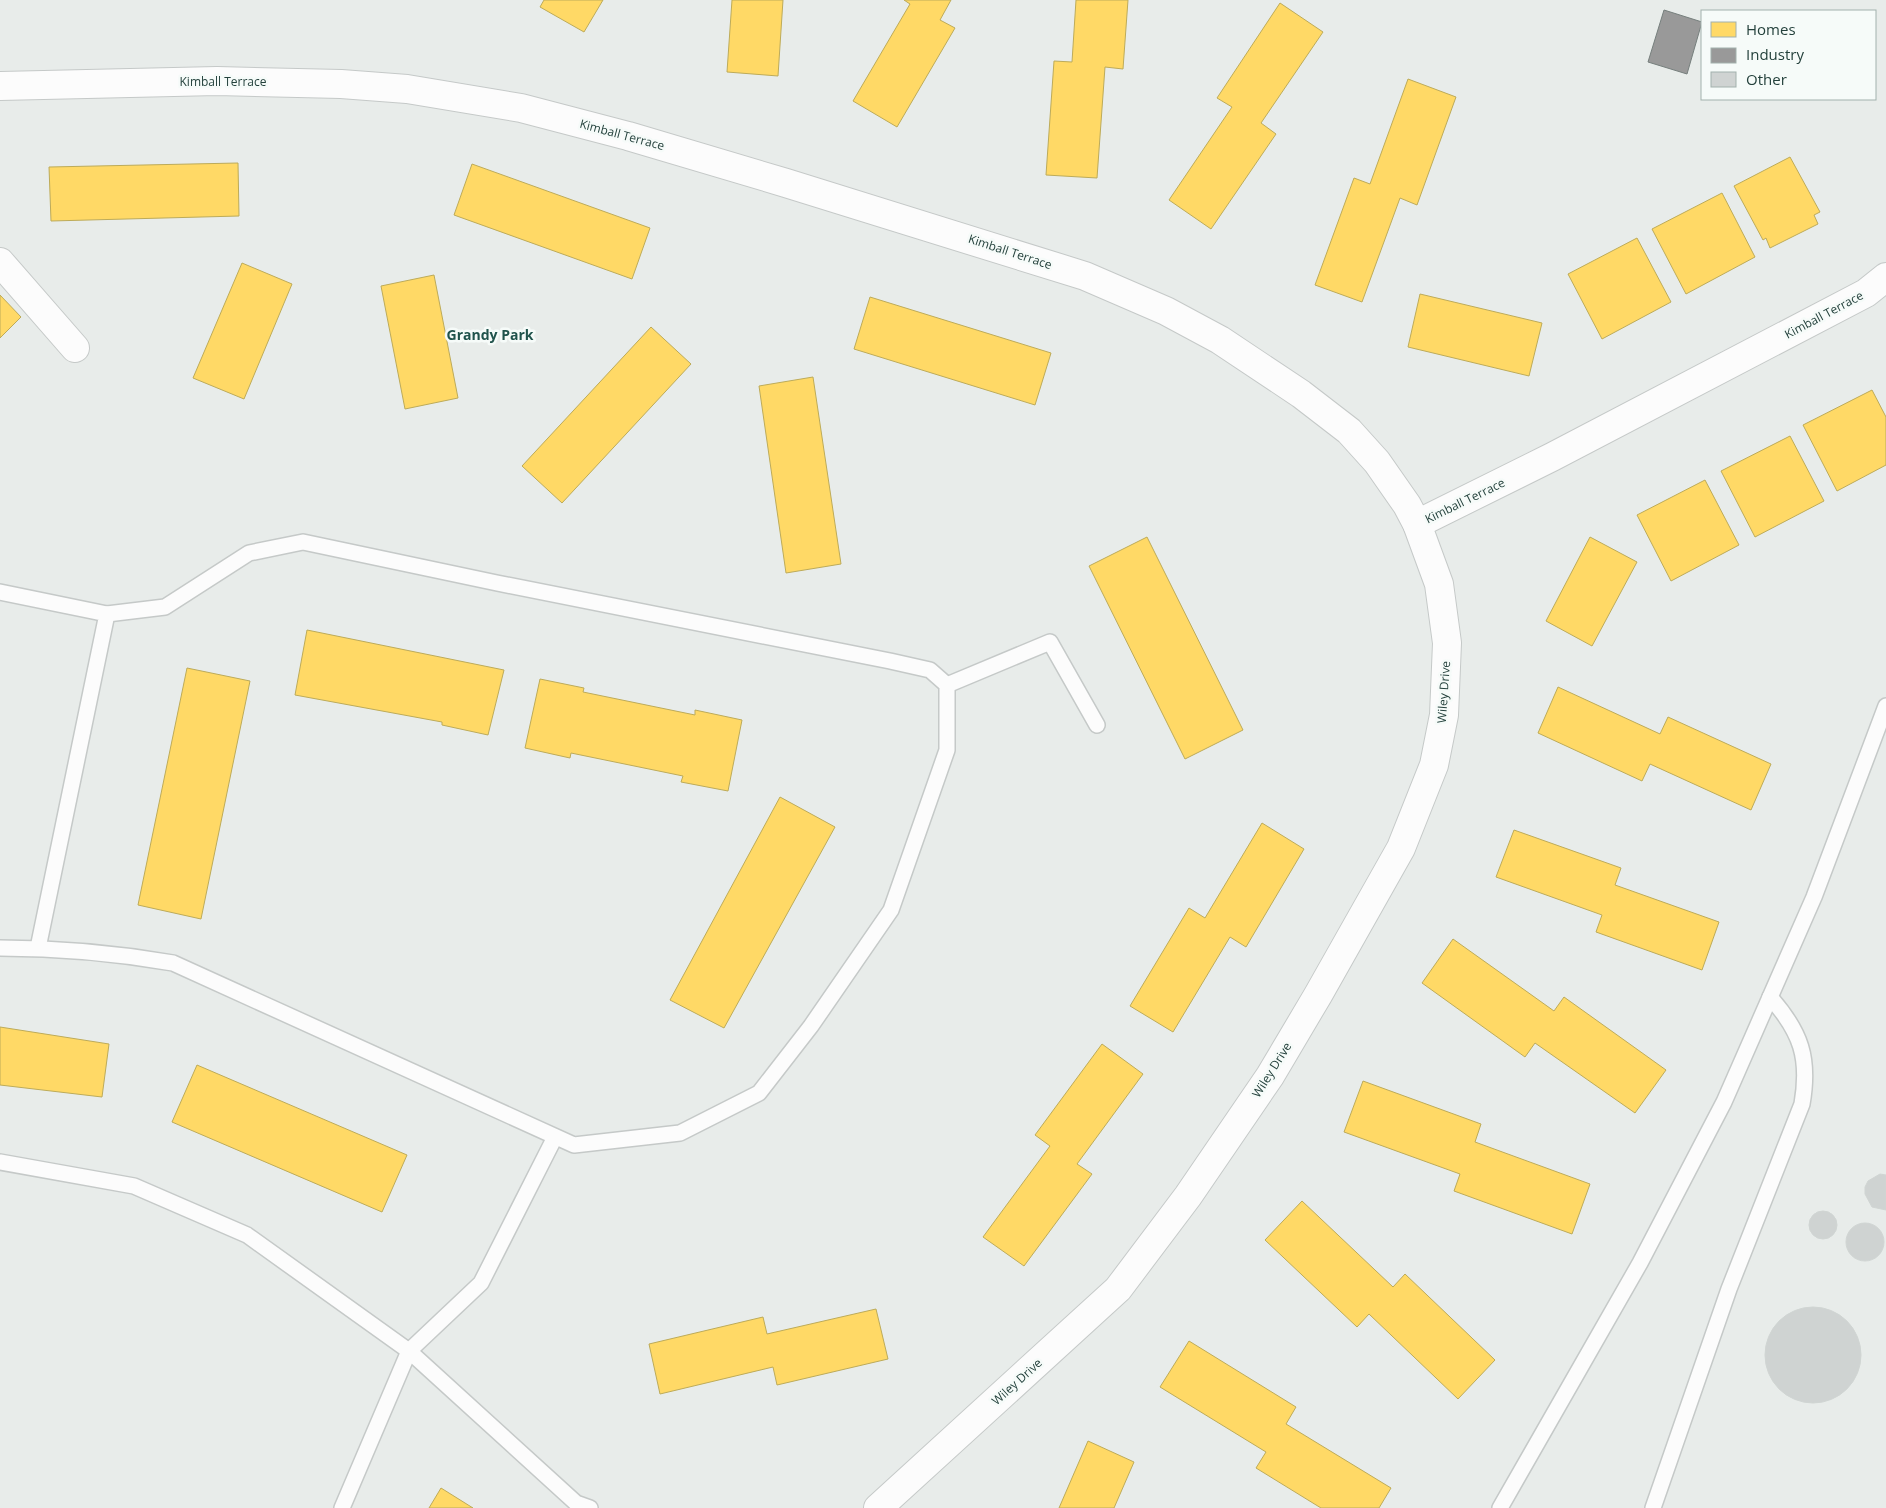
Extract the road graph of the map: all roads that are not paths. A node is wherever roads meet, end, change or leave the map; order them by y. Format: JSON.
{"nodes":[{"id":1,"x":0,"y":86,"type":"edge"},
{"id":2,"x":0,"y":262,"type":"edge"},
{"id":3,"x":1886,"y":277,"type":"edge"},
{"id":4,"x":75,"y":348,"type":"dead end"},
{"id":5,"x":1417,"y":524,"type":"junction"},
{"id":6,"x":0,"y":592,"type":"edge"},
{"id":7,"x":107,"y":614,"type":"junction"},
{"id":8,"x":947,"y":686,"type":"junction"},
{"id":9,"x":1886,"y":706,"type":"edge"},
{"id":10,"x":1097,"y":725,"type":"dead end"},
{"id":11,"x":0,"y":948,"type":"edge"},
{"id":12,"x":38,"y":948,"type":"junction"},
{"id":13,"x":1770,"y":997,"type":"junction"},
{"id":14,"x":555,"y":1136,"type":"junction"},
{"id":15,"x":0,"y":1162,"type":"edge"},
{"id":16,"x":409,"y":1351,"type":"junction"},
{"id":17,"x":342,"y":1508,"type":"edge"},
{"id":18,"x":590,"y":1508,"type":"edge"},
{"id":19,"x":878,"y":1508,"type":"edge"},
{"id":20,"x":1500,"y":1508,"type":"edge"},
{"id":21,"x":1653,"y":1508,"type":"edge"}],
"edges":[{"from":1,"to":5,"type":"street","name":"Kimball Terrace"},
{"from":2,"to":4,"type":"street"},
{"from":3,"to":5,"type":"street","name":"Kimball Terrace"},
{"from":5,"to":19,"type":"street","name":"Wiley Drive"},
{"from":6,"to":7,"type":"lane"},
{"from":7,"to":8,"type":"lane"},
{"from":7,"to":12,"type":"lane"},
{"from":8,"to":10,"type":"lane"},
{"from":8,"to":14,"type":"lane"},
{"from":9,"to":13,"type":"lane"},
{"from":11,"to":12,"type":"lane"},
{"from":12,"to":14,"type":"lane"},
{"from":13,"to":20,"type":"lane"},
{"from":13,"to":21,"type":"lane"},
{"from":14,"to":16,"type":"lane"},
{"from":15,"to":16,"type":"lane"},
{"from":16,"to":17,"type":"lane"},
{"from":16,"to":18,"type":"lane"}]}
